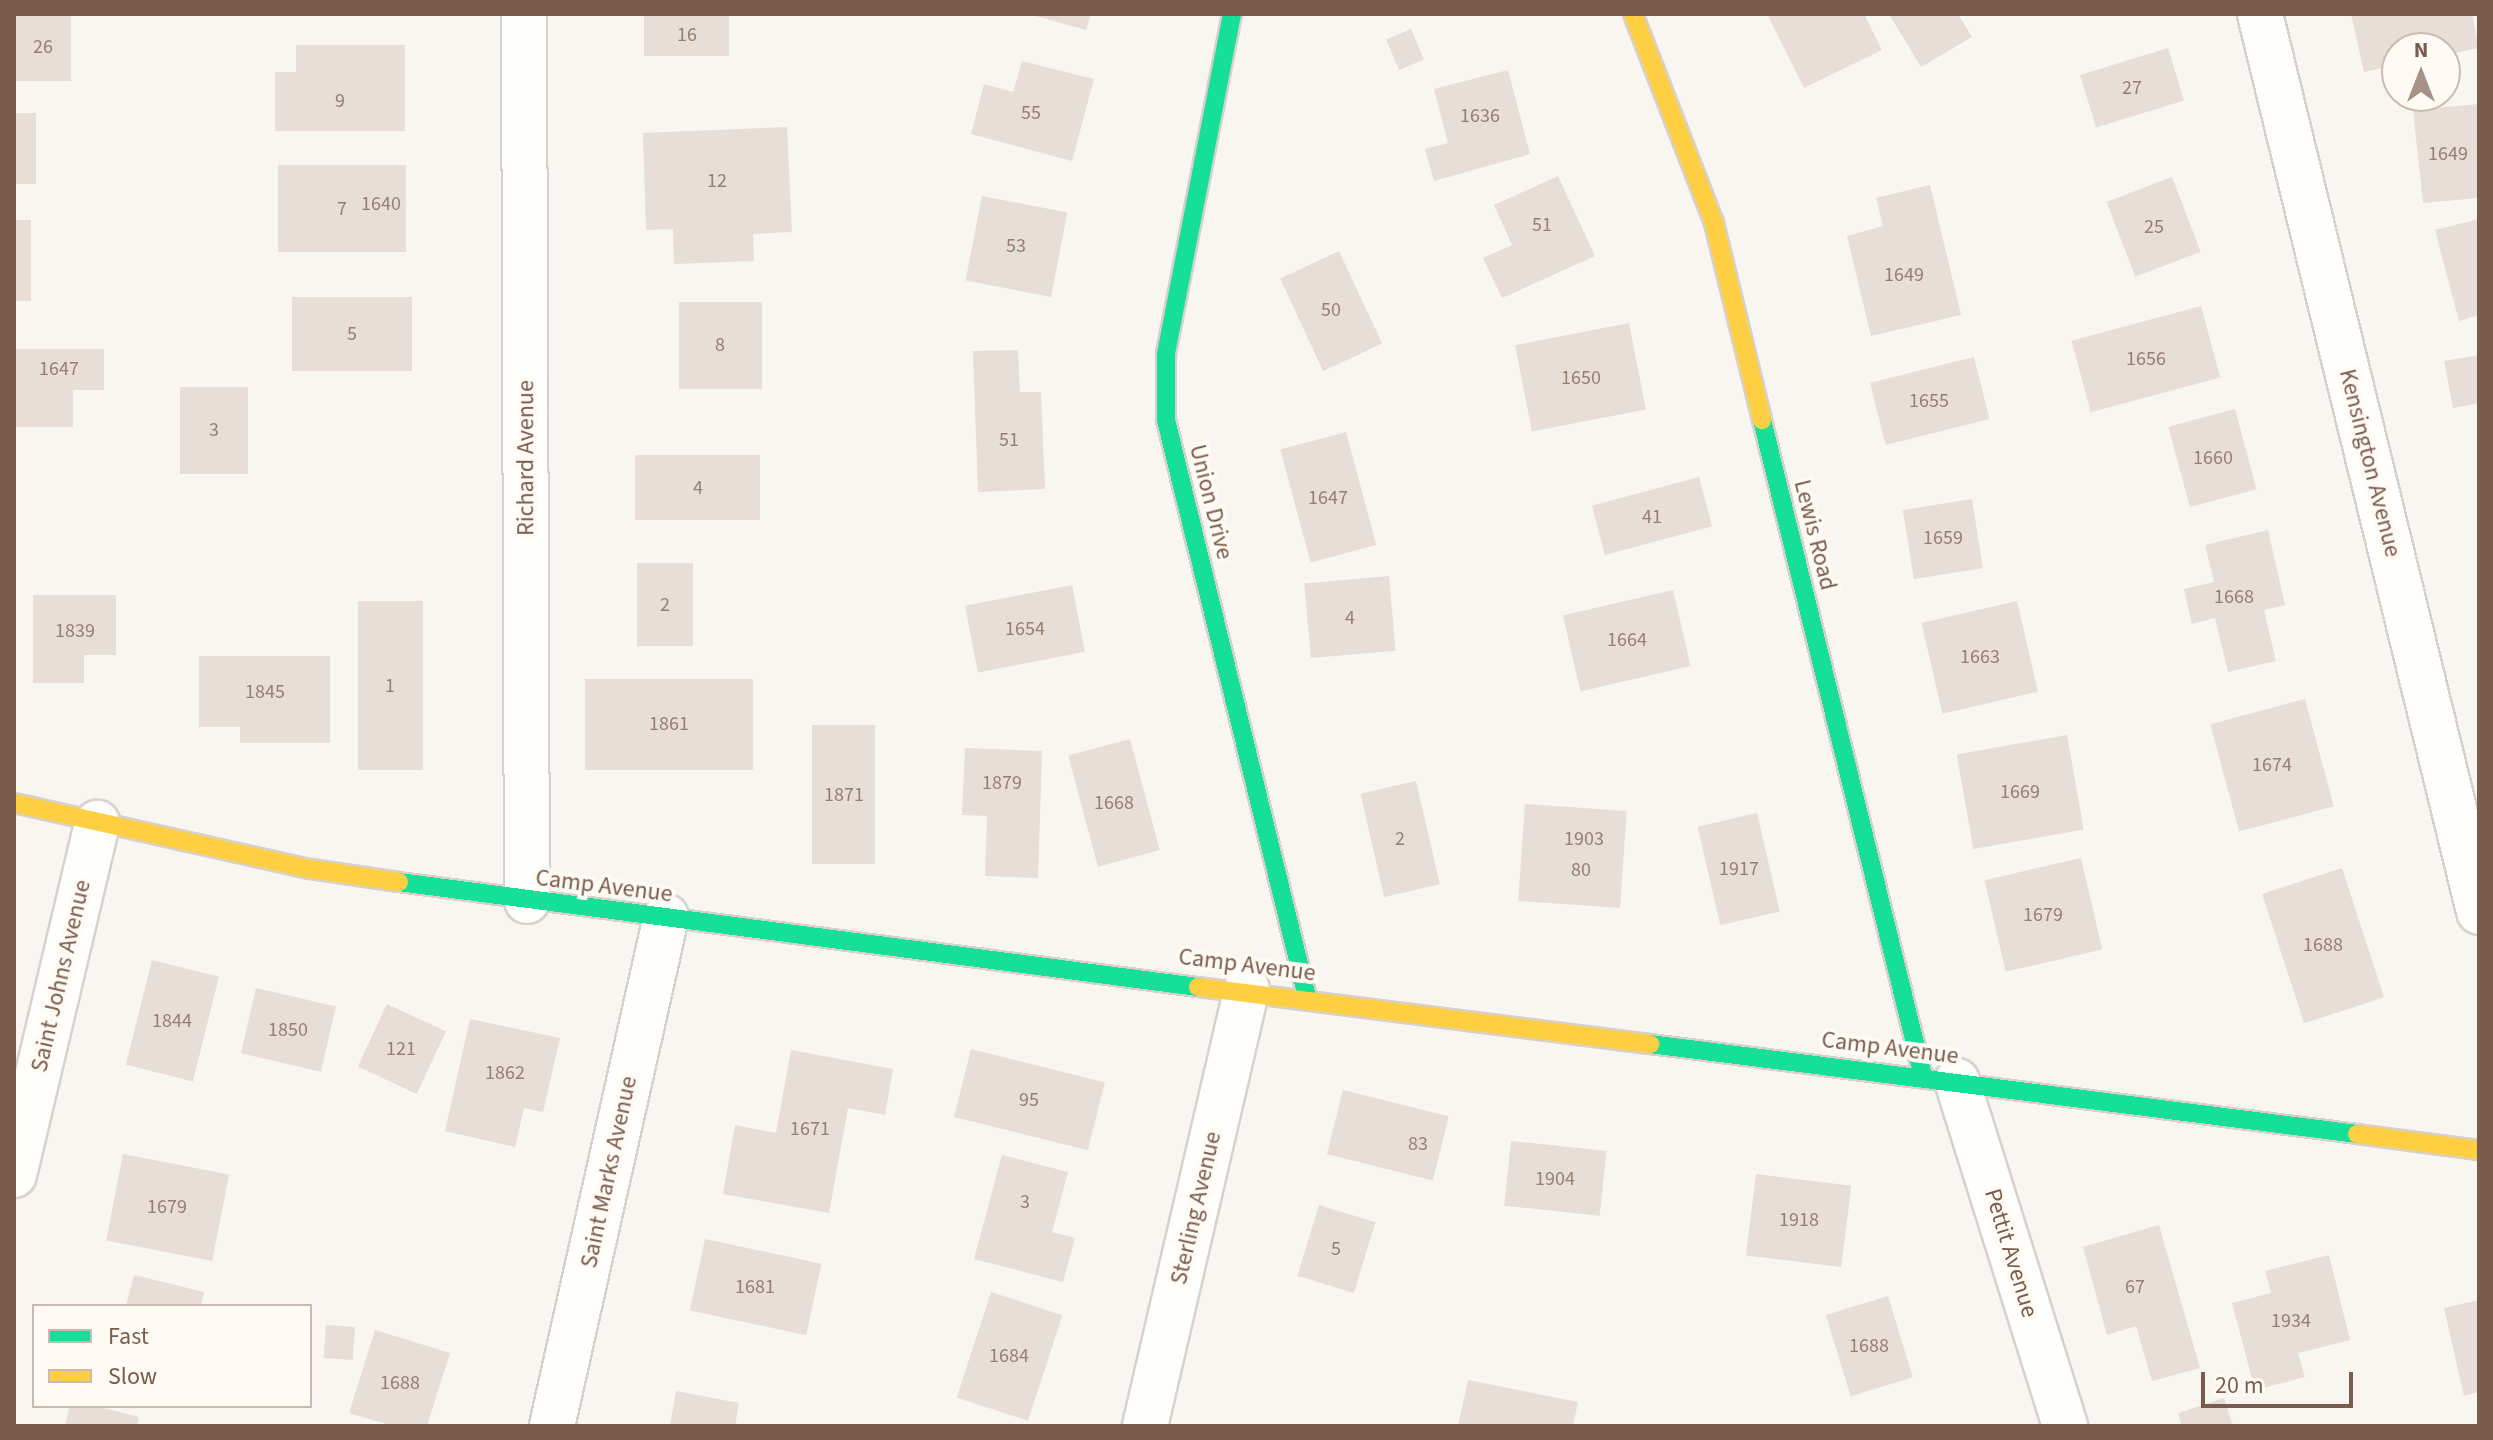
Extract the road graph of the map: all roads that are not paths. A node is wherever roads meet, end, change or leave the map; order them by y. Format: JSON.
{"nodes":[{"id":1,"x":524,"y":14,"type":"edge"},
{"id":2,"x":1232,"y":14,"type":"edge"},
{"id":3,"x":1633,"y":14,"type":"edge"},
{"id":4,"x":2260,"y":14,"type":"edge"},
{"id":5,"x":14,"y":803,"type":"edge"},
{"id":6,"x":97,"y":823,"type":"junction"},
{"id":7,"x":527,"y":901,"type":"junction"},
{"id":8,"x":2479,"y":912,"type":"edge"},
{"id":9,"x":666,"y":917,"type":"junction"},
{"id":10,"x":1247,"y":989,"type":"junction"},
{"id":11,"x":1307,"y":997,"type":"junction"},
{"id":12,"x":1940,"y":1078,"type":"junction"},
{"id":13,"x":2479,"y":1150,"type":"edge"},
{"id":14,"x":14,"y":1175,"type":"edge"},
{"id":15,"x":552,"y":1426,"type":"edge"},
{"id":16,"x":1145,"y":1426,"type":"edge"},
{"id":17,"x":2065,"y":1426,"type":"edge"}],
"edges":[{"from":1,"to":7,"type":"street","name":"Richard Avenue"},
{"from":2,"to":11,"type":"street","name":"Union Drive"},
{"from":3,"to":12,"type":"street","name":"Lewis Road"},
{"from":4,"to":8,"type":"street","name":"Kensington Avenue"},
{"from":5,"to":6,"type":"street","name":"Camp Avenue"},
{"from":6,"to":7,"type":"street","name":"Camp Avenue"},
{"from":6,"to":14,"type":"street","name":"Saint Johns Avenue"},
{"from":7,"to":9,"type":"street","name":"Camp Avenue"},
{"from":9,"to":10,"type":"street","name":"Camp Avenue"},
{"from":9,"to":15,"type":"street","name":"Saint Marks Avenue"},
{"from":10,"to":11,"type":"street","name":"Camp Avenue"},
{"from":10,"to":16,"type":"street","name":"Sterling Avenue"},
{"from":11,"to":12,"type":"street","name":"Camp Avenue"},
{"from":12,"to":13,"type":"street","name":"Camp Avenue"},
{"from":12,"to":17,"type":"street","name":"Pettit Avenue"}]}
